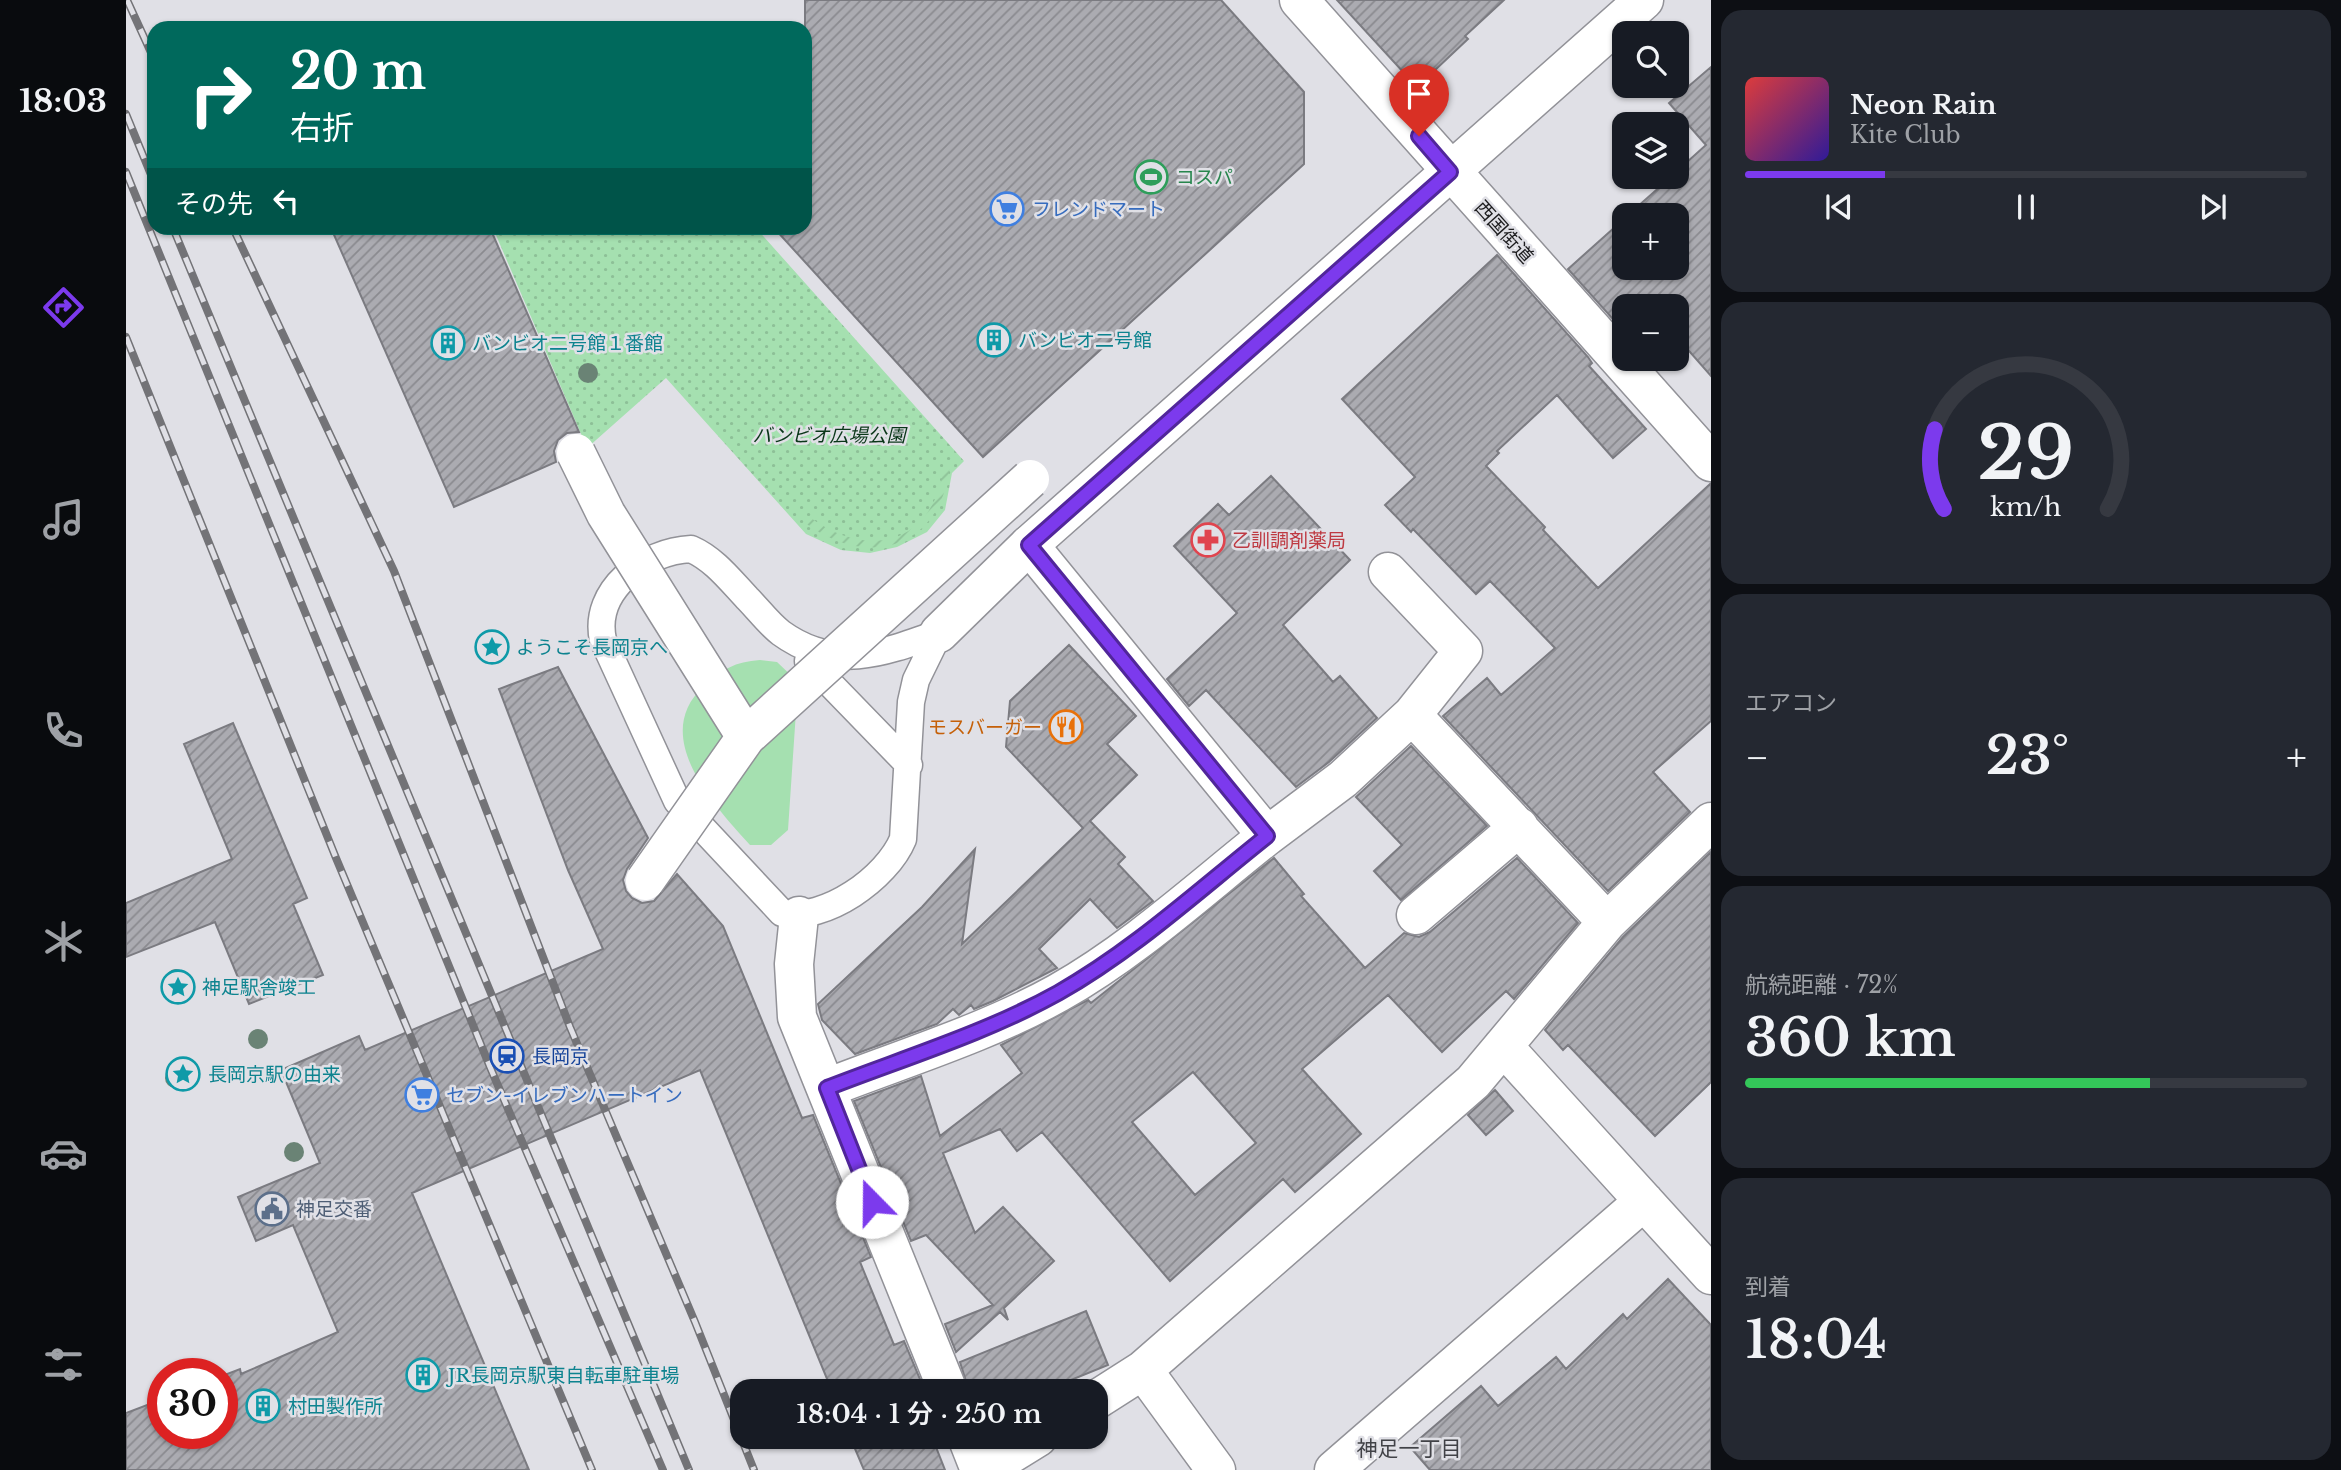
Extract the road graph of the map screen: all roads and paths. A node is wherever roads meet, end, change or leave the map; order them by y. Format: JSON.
{"nodes":[{"id":1,"x":1299,"y":0,"type":"edge"},
{"id":2,"x":1644,"y":0,"type":"edge"},
{"id":3,"x":1450,"y":172,"type":"junction"},
{"id":4,"x":576,"y":453,"type":"dead end"},
{"id":5,"x":1711,"y":462,"type":"edge"},
{"id":6,"x":1030,"y":479,"type":"dead end"},
{"id":7,"x":1029,"y":545,"type":"junction"},
{"id":8,"x":1388,"y":572,"type":"dead end"},
{"id":9,"x":781,"y":633,"type":"junction"},
{"id":10,"x":939,"y":633,"type":"junction"},
{"id":11,"x":1412,"y":715,"type":"junction"},
{"id":12,"x":746,"y":737,"type":"junction"},
{"id":13,"x":909,"y":765,"type":"junction"},
{"id":14,"x":1711,"y":822,"type":"edge"},
{"id":15,"x":1519,"y":827,"type":"junction"},
{"id":16,"x":1267,"y":836,"type":"junction"},
{"id":17,"x":645,"y":881,"type":"dead end"},
{"id":18,"x":1416,"y":915,"type":"dead end"},
{"id":19,"x":799,"y":916,"type":"junction"},
{"id":20,"x":1607,"y":922,"type":"junction"},
{"id":21,"x":1503,"y":1046,"type":"junction"},
{"id":22,"x":827,"y":1088,"type":"junction"},
{"id":23,"x":1644,"y":1201,"type":"junction"},
{"id":24,"x":1711,"y":1275,"type":"edge"},
{"id":25,"x":1143,"y":1370,"type":"junction"},
{"id":26,"x":943,"y":1379,"type":"edge"},
{"id":27,"x":1108,"y":1393,"type":"edge"},
{"id":28,"x":973,"y":1449,"type":"edge"},
{"id":29,"x":1018,"y":1449,"type":"edge"},
{"id":30,"x":983,"y":1470,"type":"edge"},
{"id":31,"x":1216,"y":1470,"type":"edge"},
{"id":32,"x":1334,"y":1470,"type":"edge"}],
"edges":[{"from":1,"to":3,"type":"street","name":"西国街道"},
{"from":2,"to":3,"type":"street"},
{"from":3,"to":5,"type":"street","name":"西国街道"},
{"from":3,"to":7,"type":"street"},
{"from":4,"to":12,"type":"street","bridge":true},
{"from":6,"to":12,"type":"street","bridge":true},
{"from":7,"to":10,"type":"street"},
{"from":7,"to":16,"type":"street"},
{"from":8,"to":11,"type":"street"},
{"from":9,"to":10,"type":"lane"},
{"from":9,"to":13,"type":"lane"},
{"from":9,"to":19,"type":"lane"},
{"from":10,"to":13,"type":"lane"},
{"from":11,"to":15,"type":"street"},
{"from":11,"to":16,"type":"street"},
{"from":12,"to":17,"type":"street","bridge":true},
{"from":13,"to":19,"type":"lane"},
{"from":14,"to":20,"type":"street"},
{"from":15,"to":18,"type":"street"},
{"from":15,"to":20,"type":"street"},
{"from":16,"to":22,"type":"street"},
{"from":19,"to":22,"type":"street"},
{"from":20,"to":21,"type":"street"},
{"from":21,"to":23,"type":"street"},
{"from":21,"to":25,"type":"street"},
{"from":22,"to":26,"type":"street"},
{"from":23,"to":24,"type":"street"},
{"from":23,"to":32,"type":"street"},
{"from":25,"to":27,"type":"street"},
{"from":25,"to":31,"type":"street"},
{"from":28,"to":30,"type":"street"},
{"from":29,"to":30,"type":"street"}]}
